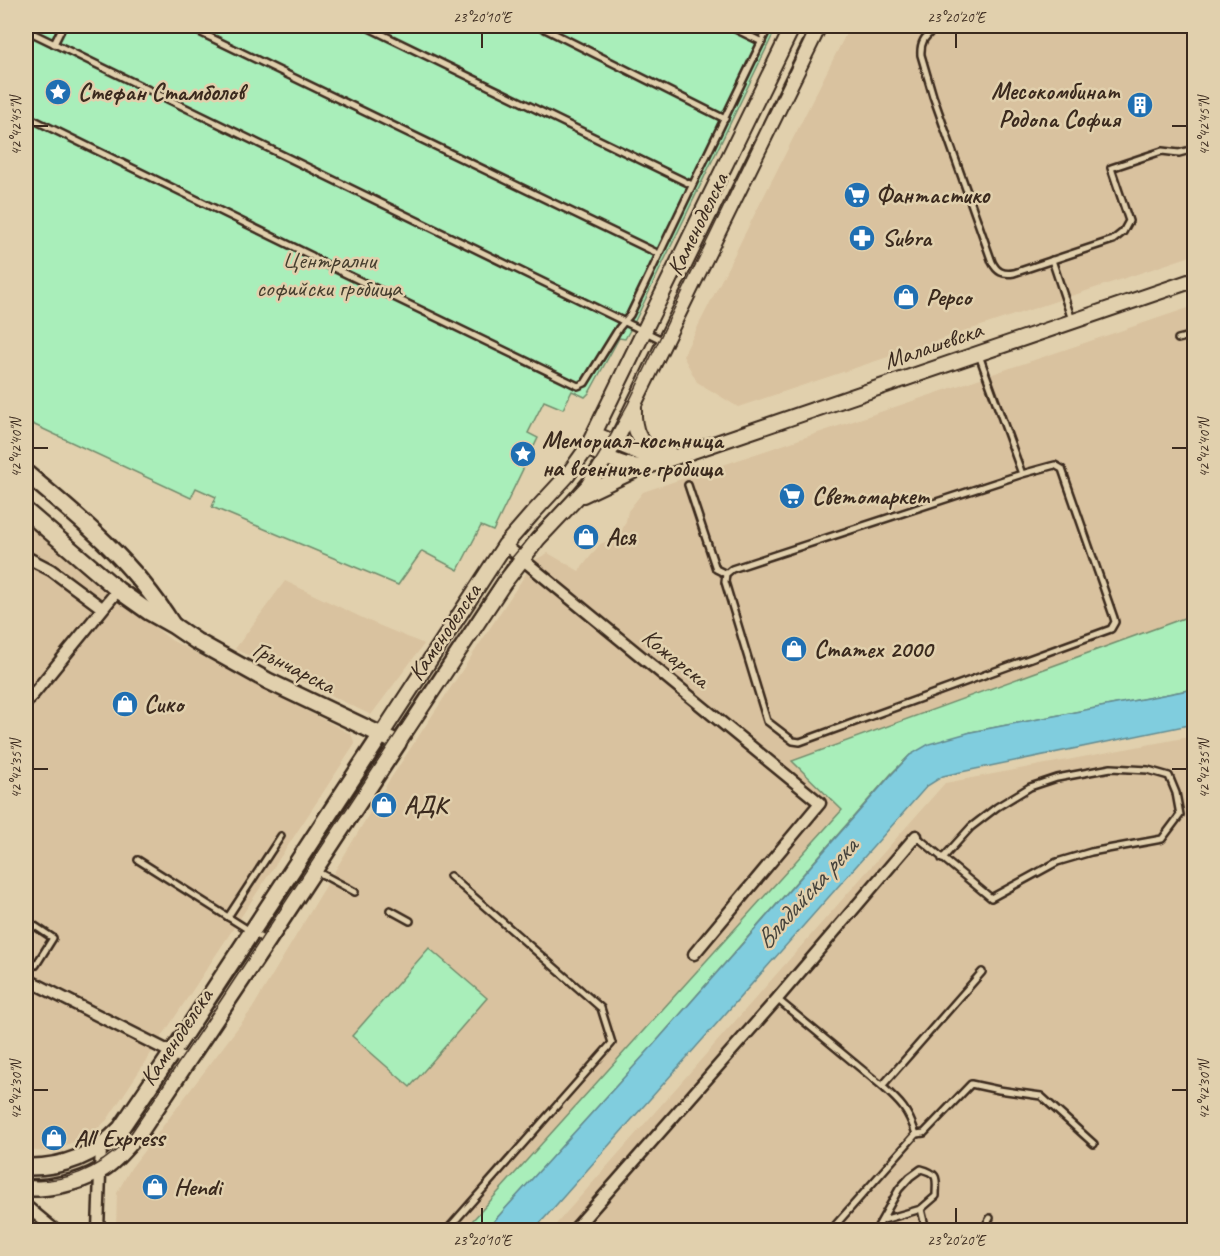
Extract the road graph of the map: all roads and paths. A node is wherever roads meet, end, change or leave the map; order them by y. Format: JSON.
{"nodes":[{"id":1,"x":63,"y":26,"type":"edge"},
{"id":2,"x":187,"y":26,"type":"edge"},
{"id":3,"x":365,"y":26,"type":"edge"},
{"id":4,"x":539,"y":26,"type":"edge"},
{"id":5,"x":729,"y":26,"type":"edge"},
{"id":6,"x":770,"y":26,"type":"edge"},
{"id":7,"x":793,"y":26,"type":"edge"},
{"id":8,"x":819,"y":26,"type":"edge"},
{"id":9,"x":937,"y":26,"type":"edge"},
{"id":10,"x":28,"y":31,"type":"edge"},
{"id":11,"x":762,"y":42,"type":"junction"},
{"id":12,"x":26,"y":43,"type":"edge"},
{"id":13,"x":54,"y":44,"type":"junction"},
{"id":14,"x":26,"y":116,"type":"edge"},
{"id":15,"x":725,"y":118,"type":"junction"},
{"id":16,"x":1194,"y":148,"type":"edge"},
{"id":17,"x":692,"y":185,"type":"junction"},
{"id":18,"x":659,"y":254,"type":"junction"},
{"id":19,"x":1052,"y":261,"type":"junction"},
{"id":20,"x":1194,"y":280,"type":"edge"},
{"id":21,"x":624,"y":322,"type":"junction"},
{"id":22,"x":1073,"y":322,"type":"junction"},
{"id":23,"x":645,"y":332,"type":"junction"},
{"id":24,"x":1194,"y":334,"type":"edge"},
{"id":25,"x":1178,"y":339,"type":"dead end"},
{"id":26,"x":665,"y":341,"type":"junction"},
{"id":27,"x":978,"y":353,"type":"junction"},
{"id":28,"x":634,"y":406,"type":"junction"},
{"id":29,"x":594,"y":434,"type":"junction"},
{"id":30,"x":615,"y":443,"type":"junction"},
{"id":31,"x":587,"y":448,"type":"junction"},
{"id":32,"x":687,"y":452,"type":"junction"},
{"id":33,"x":663,"y":455,"type":"junction"},
{"id":34,"x":607,"y":457,"type":"junction"},
{"id":35,"x":640,"y":468,"type":"junction"},
{"id":36,"x":26,"y":473,"type":"edge"},
{"id":37,"x":1022,"y":474,"type":"junction"},
{"id":38,"x":688,"y":485,"type":"dead end"},
{"id":39,"x":576,"y":499,"type":"junction"},
{"id":40,"x":26,"y":512,"type":"edge"},
{"id":41,"x":505,"y":545,"type":"junction"},
{"id":42,"x":26,"y":557,"type":"edge"},
{"id":43,"x":521,"y":559,"type":"junction"},
{"id":44,"x":726,"y":574,"type":"junction"},
{"id":45,"x":118,"y":590,"type":"junction"},
{"id":46,"x":102,"y":608,"type":"junction"},
{"id":47,"x":174,"y":626,"type":"junction"},
{"id":48,"x":26,"y":703,"type":"edge"},
{"id":49,"x":381,"y":735,"type":"junction"},
{"id":50,"x":398,"y":743,"type":"junction"},
{"id":51,"x":280,"y":836,"type":"dead end"},
{"id":52,"x":916,"y":837,"type":"joint"},
{"id":53,"x":942,"y":859,"type":"junction"},
{"id":54,"x":138,"y":860,"type":"dead end"},
{"id":55,"x":314,"y":870,"type":"junction"},
{"id":56,"x":450,"y":876,"type":"dead end"},
{"id":57,"x":355,"y":892,"type":"dead end"},
{"id":58,"x":390,"y":910,"type":"dead end"},
{"id":59,"x":228,"y":917,"type":"junction"},
{"id":60,"x":26,"y":920,"type":"edge"},
{"id":61,"x":410,"y":921,"type":"dead end"},
{"id":62,"x":251,"y":932,"type":"junction"},
{"id":63,"x":267,"y":942,"type":"junction"},
{"id":64,"x":694,"y":954,"type":"dead end"},
{"id":65,"x":26,"y":960,"type":"edge"},
{"id":66,"x":982,"y":972,"type":"dead end"},
{"id":67,"x":26,"y":979,"type":"edge"},
{"id":68,"x":777,"y":999,"type":"junction"},
{"id":69,"x":172,"y":1052,"type":"junction"},
{"id":70,"x":188,"y":1061,"type":"junction"},
{"id":71,"x":882,"y":1086,"type":"junction"},
{"id":72,"x":916,"y":1134,"type":"junction"},
{"id":73,"x":1094,"y":1144,"type":"dead end"},
{"id":74,"x":101,"y":1146,"type":"junction"},
{"id":75,"x":26,"y":1167,"type":"edge"},
{"id":76,"x":99,"y":1171,"type":"junction"},
{"id":77,"x":26,"y":1188,"type":"edge"},
{"id":78,"x":26,"y":1206,"type":"edge"},
{"id":79,"x":921,"y":1209,"type":"junction"},
{"id":80,"x":990,"y":1218,"type":"dead end"},
{"id":81,"x":883,"y":1220,"type":"junction"},
{"id":82,"x":55,"y":1230,"type":"edge"},
{"id":83,"x":98,"y":1230,"type":"edge"},
{"id":84,"x":447,"y":1230,"type":"edge"},
{"id":85,"x":574,"y":1230,"type":"edge"},
{"id":86,"x":831,"y":1230,"type":"edge"},
{"id":87,"x":876,"y":1230,"type":"edge"},
{"id":88,"x":926,"y":1230,"type":"edge"},
{"id":89,"x":983,"y":1230,"type":"edge"}],
"edges":[{"from":1,"to":13,"type":"lane"},
{"from":2,"to":18,"type":"lane"},
{"from":3,"to":17,"type":"lane"},
{"from":4,"to":15,"type":"lane"},
{"from":5,"to":11,"type":"lane"},
{"from":6,"to":11,"type":"lane"},
{"from":7,"to":23,"type":"street","name":"Каменоделска"},
{"from":8,"to":26,"type":"street","name":"Каменоделска"},
{"from":9,"to":19,"type":"lane"},
{"from":10,"to":12,"type":"lane"},
{"from":10,"to":13,"type":"lane"},
{"from":11,"to":15,"type":"lane"},
{"from":13,"to":21,"type":"lane"},
{"from":14,"to":21,"type":"lane"},
{"from":15,"to":17,"type":"lane"},
{"from":16,"to":19,"type":"lane"},
{"from":17,"to":18,"type":"lane"},
{"from":18,"to":21,"type":"lane"},
{"from":19,"to":22,"type":"lane"},
{"from":20,"to":22,"type":"street","name":"Малашевска"},
{"from":21,"to":23,"type":"lane"},
{"from":22,"to":27,"type":"street","name":"Малашевска"},
{"from":23,"to":26,"type":"lane"},
{"from":23,"to":29,"type":"street","name":"Каменоделска"},
{"from":24,"to":25,"type":"lane"},
{"from":26,"to":28,"type":"street","name":"Каменоделска"},
{"from":27,"to":32,"type":"street","name":"Малашевска"},
{"from":27,"to":37,"type":"lane"},
{"from":28,"to":30,"type":"street","name":"Каменоделска"},
{"from":28,"to":33,"type":"street"},
{"from":29,"to":30,"type":"street","name":"Малашевска"},
{"from":29,"to":31,"type":"street","name":"Каменоделска"},
{"from":30,"to":33,"type":"street","name":"Малашевска"},
{"from":30,"to":34,"type":"street","name":"Каменоделска"},
{"from":31,"to":34,"type":"street"},
{"from":31,"to":41,"type":"street","name":"Каменоделска"},
{"from":32,"to":33,"type":"street","name":"Малашевска"},
{"from":32,"to":35,"type":"street","name":"Малашевска"},
{"from":34,"to":35,"type":"street"},
{"from":34,"to":39,"type":"street","name":"Каменоделска"},
{"from":35,"to":39,"type":"street","name":"Малашевска"},
{"from":36,"to":47,"type":"main road"},
{"from":37,"to":44,"type":"lane"},
{"from":37,"to":44,"type":"lane"},
{"from":38,"to":44,"type":"lane"},
{"from":39,"to":43,"type":"street","name":"Каменоделска"},
{"from":40,"to":45,"type":"main road","name":"Грънчарска"},
{"from":41,"to":43,"type":"street","name":"Кожарска"},
{"from":41,"to":49,"type":"street","name":"Каменоделска"},
{"from":42,"to":46,"type":"street"},
{"from":43,"to":50,"type":"street","name":"Каменоделска"},
{"from":43,"to":64,"type":"street","name":"Кожарска"},
{"from":45,"to":46,"type":"street"},
{"from":45,"to":47,"type":"main road","name":"Грънчарска"},
{"from":46,"to":48,"type":"street"},
{"from":47,"to":49,"type":"main road","name":"Грънчарска"},
{"from":49,"to":50,"type":"main road","name":"Грънчарска"},
{"from":49,"to":62,"type":"main road","name":"Каменоделска"},
{"from":50,"to":55,"type":"main road","name":"Каменоделска"},
{"from":51,"to":59,"type":"lane"},
{"from":52,"to":53,"type":"lane"},
{"from":52,"to":68,"type":"street"},
{"from":53,"to":53,"type":"lane"},
{"from":54,"to":59,"type":"lane"},
{"from":55,"to":57,"type":"lane"},
{"from":55,"to":63,"type":"main road","name":"Каменоделска"},
{"from":56,"to":84,"type":"lane"},
{"from":58,"to":61,"type":"lane"},
{"from":59,"to":62,"type":"lane"},
{"from":60,"to":65,"type":"lane"},
{"from":62,"to":63,"type":"lane"},
{"from":62,"to":69,"type":"main road","name":"Каменоделска"},
{"from":63,"to":70,"type":"main road","name":"Каменоделска"},
{"from":66,"to":71,"type":"lane"},
{"from":67,"to":69,"type":"street"},
{"from":68,"to":71,"type":"lane"},
{"from":68,"to":85,"type":"street"},
{"from":69,"to":70,"type":"street"},
{"from":69,"to":74,"type":"main road","name":"Каменоделска"},
{"from":70,"to":76,"type":"main road","name":"Каменоделска"},
{"from":71,"to":72,"type":"lane"},
{"from":72,"to":73,"type":"lane"},
{"from":72,"to":86,"type":"lane"},
{"from":74,"to":75,"type":"main road","name":"Каменоделска"},
{"from":74,"to":76,"type":"street"},
{"from":76,"to":77,"type":"main road","name":"Каменоделска"},
{"from":76,"to":83,"type":"street"},
{"from":78,"to":82,"type":"street"},
{"from":79,"to":81,"type":"lane"},
{"from":79,"to":81,"type":"lane"},
{"from":79,"to":88,"type":"lane"},
{"from":80,"to":89,"type":"lane"},
{"from":81,"to":87,"type":"lane"}]}
